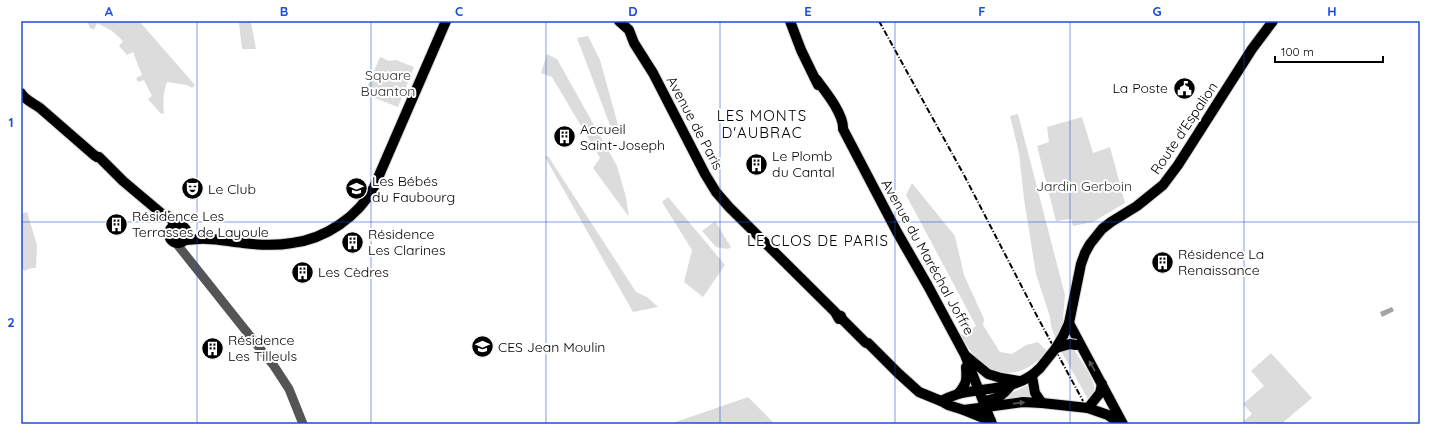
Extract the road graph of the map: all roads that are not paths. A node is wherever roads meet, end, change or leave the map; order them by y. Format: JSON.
{"nodes":[{"id":1,"x":446,"y":21,"type":"edge"},
{"id":2,"x":783,"y":21,"type":"edge"},
{"id":3,"x":790,"y":21,"type":"edge"},
{"id":4,"x":1273,"y":21,"type":"edge"},
{"id":5,"x":620,"y":22,"type":"edge"},
{"id":6,"x":801,"y":50,"type":"junction"},
{"id":7,"x":21,"y":92,"type":"edge"},
{"id":8,"x":173,"y":227,"type":"junction"},
{"id":9,"x":183,"y":240,"type":"junction"},
{"id":10,"x":1069,"y":323,"type":"junction"},
{"id":11,"x":1079,"y":346,"type":"junction"},
{"id":12,"x":1056,"y":348,"type":"junction"},
{"id":13,"x":965,"y":355,"type":"junction"},
{"id":14,"x":988,"y":374,"type":"junction"},
{"id":15,"x":1032,"y":376,"type":"junction"},
{"id":16,"x":1015,"y":383,"type":"junction"},
{"id":17,"x":1101,"y":388,"type":"junction"},
{"id":18,"x":992,"y":389,"type":"junction"},
{"id":19,"x":979,"y":391,"type":"junction"},
{"id":20,"x":958,"y":394,"type":"junction"},
{"id":21,"x":944,"y":403,"type":"junction"},
{"id":22,"x":996,"y":403,"type":"junction"},
{"id":23,"x":1042,"y":403,"type":"junction"},
{"id":24,"x":984,"y":404,"type":"junction"},
{"id":25,"x":1088,"y":408,"type":"junction"},
{"id":26,"x":964,"y":410,"type":"junction"},
{"id":27,"x":992,"y":423,"type":"edge"},
{"id":28,"x":1120,"y":423,"type":"edge"},
{"id":29,"x":303,"y":424,"type":"edge"}],
"edges":[{"from":1,"to":9,"type":"main road"},
{"from":2,"to":6,"type":"main road","name":"Avenue du Maréchal Joffre"},
{"from":3,"to":6,"type":"main road","name":"Avenue du Maréchal Joffre"},
{"from":4,"to":10,"type":"main road","name":"Route d'Espalion"},
{"from":5,"to":21,"type":"main road","name":"Avenue de Paris"},
{"from":6,"to":13,"type":"main road","name":"Avenue du Maréchal Joffre"},
{"from":7,"to":8,"type":"main road"},
{"from":8,"to":9,"type":"main road"},
{"from":8,"to":9,"type":"main road"},
{"from":9,"to":29,"type":"street"},
{"from":10,"to":11,"type":"main road"},
{"from":10,"to":12,"type":"main road","name":"Route d'Espalion","bridge":true},
{"from":11,"to":12,"type":"main road","bridge":true},
{"from":17,"to":11,"type":"main road","one_way":true},
{"from":12,"to":15,"type":"main road","bridge":true},
{"from":13,"to":14,"type":"main road"},
{"from":13,"to":19,"type":"main road","name":"Avenue du Maréchal Joffre"},
{"from":13,"to":20,"type":"main road"},
{"from":14,"to":16,"type":"main road"},
{"from":14,"to":18,"type":"main road"},
{"from":15,"to":16,"type":"main road"},
{"from":15,"to":23,"type":"main road"},
{"from":16,"to":18,"type":"main road"},
{"from":16,"to":22,"type":"main road"},
{"from":17,"to":25,"type":"main road"},
{"from":17,"to":28,"type":"main road"},
{"from":18,"to":19,"type":"main road"},
{"from":18,"to":22,"type":"main road"},
{"from":19,"to":20,"type":"main road"},
{"from":19,"to":24,"type":"main road","name":"Avenue du Maréchal Joffre"},
{"from":20,"to":21,"type":"main road"},
{"from":21,"to":24,"type":"main road"},
{"from":21,"to":26,"type":"main road","name":"Avenue de Paris"},
{"from":22,"to":23,"type":"main road","one_way":true},
{"from":22,"to":24,"type":"main road"},
{"from":22,"to":27,"type":"main road"},
{"from":23,"to":25,"type":"main road"},
{"from":24,"to":26,"type":"main road","name":"Avenue de Paris"},
{"from":24,"to":27,"type":"main road","name":"Avenue du Maréchal Joffre"},
{"from":25,"to":28,"type":"main road"},
{"from":26,"to":27,"type":"main road"}]}
